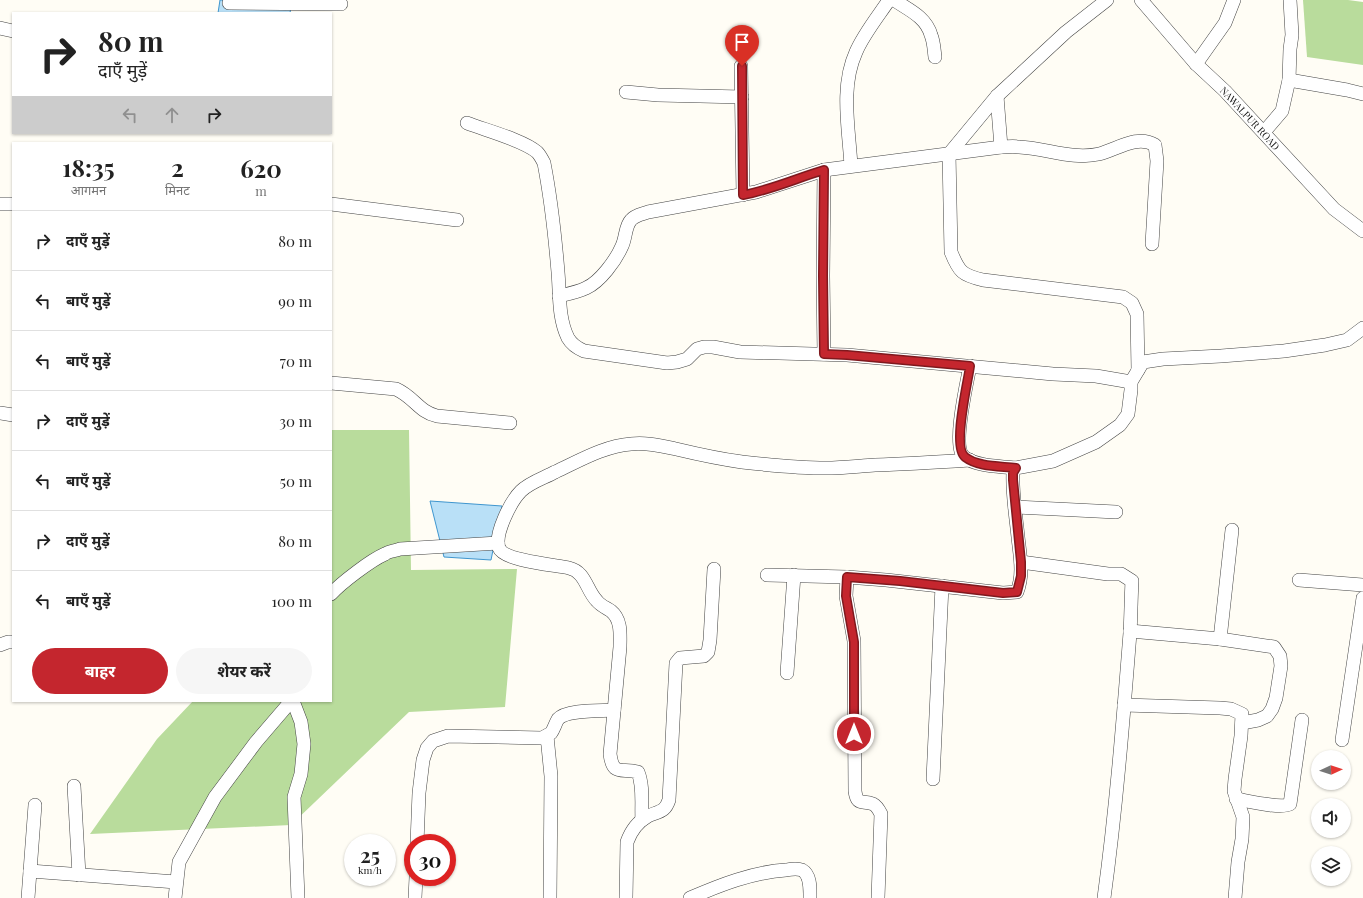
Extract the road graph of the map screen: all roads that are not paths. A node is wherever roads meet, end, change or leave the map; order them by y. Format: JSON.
{"nodes":[{"id":1,"x":889,"y":0,"type":"edge"},
{"id":2,"x":894,"y":0,"type":"edge"},
{"id":3,"x":1107,"y":0,"type":"edge"},
{"id":4,"x":1141,"y":0,"type":"edge"},
{"id":5,"x":1234,"y":0,"type":"edge"},
{"id":6,"x":1290,"y":0,"type":"edge"},
{"id":7,"x":341,"y":4,"type":"dead end"},
{"id":8,"x":229,"y":5,"type":"edge"},
{"id":9,"x":0,"y":28,"type":"edge"},
{"id":10,"x":12,"y":31,"type":"edge"},
{"id":11,"x":935,"y":57,"type":"dead end"},
{"id":12,"x":1196,"y":64,"type":"junction"},
{"id":13,"x":742,"y":66,"type":"dead end"},
{"id":14,"x":1289,"y":80,"type":"junction"},
{"id":15,"x":626,"y":92,"type":"dead end"},
{"id":16,"x":1363,"y":94,"type":"edge"},
{"id":17,"x":997,"y":96,"type":"junction"},
{"id":18,"x":742,"y":97,"type":"junction"},
{"id":19,"x":467,"y":123,"type":"dead end"},
{"id":20,"x":1264,"y":132,"type":"junction"},
{"id":21,"x":1001,"y":147,"type":"junction"},
{"id":22,"x":949,"y":154,"type":"junction"},
{"id":23,"x":852,"y":166,"type":"junction"},
{"id":24,"x":824,"y":170,"type":"junction"},
{"id":25,"x":743,"y":195,"type":"junction"},
{"id":26,"x":0,"y":204,"type":"edge"},
{"id":27,"x":12,"y":204,"type":"edge"},
{"id":28,"x":332,"y":204,"type":"edge"},
{"id":29,"x":457,"y":220,"type":"dead end"},
{"id":30,"x":1363,"y":231,"type":"edge"},
{"id":31,"x":1152,"y":244,"type":"dead end"},
{"id":32,"x":559,"y":296,"type":"junction"},
{"id":33,"x":1363,"y":328,"type":"edge"},
{"id":34,"x":824,"y":354,"type":"junction"},
{"id":35,"x":970,"y":366,"type":"junction"},
{"id":36,"x":1138,"y":370,"type":"junction"},
{"id":37,"x":1131,"y":382,"type":"junction"},
{"id":38,"x":332,"y":383,"type":"edge"},
{"id":39,"x":510,"y":423,"type":"dead end"},
{"id":40,"x":970,"y":460,"type":"junction"},
{"id":41,"x":1016,"y":468,"type":"junction"},
{"id":42,"x":1015,"y":508,"type":"junction"},
{"id":43,"x":1116,"y":512,"type":"dead end"},
{"id":44,"x":1232,"y":530,"type":"dead end"},
{"id":45,"x":498,"y":543,"type":"junction"},
{"id":46,"x":1021,"y":562,"type":"junction"},
{"id":47,"x":714,"y":569,"type":"dead end"},
{"id":48,"x":767,"y":575,"type":"dead end"},
{"id":49,"x":794,"y":575,"type":"junction"},
{"id":50,"x":847,"y":577,"type":"junction"},
{"id":51,"x":1299,"y":580,"type":"dead end"},
{"id":52,"x":1363,"y":585,"type":"edge"},
{"id":53,"x":942,"y":586,"type":"junction"},
{"id":54,"x":332,"y":593,"type":"edge"},
{"id":55,"x":1363,"y":598,"type":"edge"},
{"id":56,"x":1130,"y":631,"type":"junction"},
{"id":57,"x":1220,"y":639,"type":"junction"},
{"id":58,"x":12,"y":642,"type":"edge"},
{"id":59,"x":0,"y":645,"type":"edge"},
{"id":60,"x":787,"y":673,"type":"dead end"},
{"id":61,"x":289,"y":702,"type":"edge"},
{"id":62,"x":293,"y":702,"type":"edge"},
{"id":63,"x":1124,"y":705,"type":"junction"},
{"id":64,"x":614,"y":710,"type":"junction"},
{"id":65,"x":1302,"y":720,"type":"dead end"},
{"id":66,"x":1242,"y":723,"type":"junction"},
{"id":67,"x":547,"y":736,"type":"junction"},
{"id":68,"x":1342,"y":740,"type":"dead end"},
{"id":69,"x":934,"y":780,"type":"dead end"},
{"id":70,"x":74,"y":786,"type":"dead end"},
{"id":71,"x":1236,"y":799,"type":"junction"},
{"id":72,"x":35,"y":805,"type":"dead end"},
{"id":73,"x":642,"y":820,"type":"junction"},
{"id":74,"x":418,"y":834,"type":"edge"},
{"id":75,"x":30,"y":871,"type":"junction"},
{"id":76,"x":79,"y":875,"type":"junction"},
{"id":77,"x":176,"y":882,"type":"junction"},
{"id":78,"x":416,"y":886,"type":"edge"},
{"id":79,"x":28,"y":898,"type":"edge"},
{"id":80,"x":175,"y":898,"type":"edge"},
{"id":81,"x":298,"y":898,"type":"edge"},
{"id":82,"x":415,"y":898,"type":"edge"},
{"id":83,"x":550,"y":898,"type":"edge"},
{"id":84,"x":626,"y":898,"type":"edge"},
{"id":85,"x":690,"y":898,"type":"edge"},
{"id":86,"x":810,"y":898,"type":"edge"},
{"id":87,"x":878,"y":898,"type":"edge"},
{"id":88,"x":1104,"y":898,"type":"edge"},
{"id":89,"x":1235,"y":898,"type":"edge"}],
"edges":[{"from":1,"to":23,"type":"street"},
{"from":2,"to":11,"type":"street"},
{"from":3,"to":17,"type":"street"},
{"from":4,"to":12,"type":"street","name":"NAWALPUR ROAD"},
{"from":5,"to":12,"type":"street"},
{"from":6,"to":14,"type":"street"},
{"from":7,"to":8,"type":"street"},
{"from":9,"to":10,"type":"street"},
{"from":12,"to":20,"type":"street","name":"NAWALPUR ROAD"},
{"from":13,"to":18,"type":"street"},
{"from":14,"to":16,"type":"street"},
{"from":14,"to":20,"type":"street"},
{"from":15,"to":18,"type":"street"},
{"from":17,"to":21,"type":"street"},
{"from":17,"to":22,"type":"street"},
{"from":18,"to":25,"type":"street"},
{"from":19,"to":32,"type":"street"},
{"from":20,"to":30,"type":"street","name":"NAWALPUR ROAD"},
{"from":21,"to":22,"type":"street"},
{"from":21,"to":31,"type":"street"},
{"from":22,"to":23,"type":"street"},
{"from":22,"to":36,"type":"street"},
{"from":23,"to":24,"type":"street"},
{"from":24,"to":25,"type":"street"},
{"from":24,"to":34,"type":"street"},
{"from":25,"to":32,"type":"street"},
{"from":26,"to":27,"type":"street"},
{"from":28,"to":29,"type":"street"},
{"from":32,"to":34,"type":"street"},
{"from":33,"to":36,"type":"street"},
{"from":34,"to":35,"type":"street"},
{"from":35,"to":37,"type":"street"},
{"from":35,"to":40,"type":"street"},
{"from":36,"to":37,"type":"street"},
{"from":37,"to":41,"type":"street"},
{"from":38,"to":39,"type":"street"},
{"from":40,"to":41,"type":"street"},
{"from":40,"to":45,"type":"street"},
{"from":41,"to":42,"type":"street"},
{"from":42,"to":43,"type":"street"},
{"from":42,"to":46,"type":"street"},
{"from":44,"to":57,"type":"street"},
{"from":45,"to":54,"type":"street"},
{"from":45,"to":64,"type":"street"},
{"from":46,"to":53,"type":"street"},
{"from":46,"to":56,"type":"street"},
{"from":47,"to":73,"type":"street"},
{"from":48,"to":49,"type":"street"},
{"from":49,"to":50,"type":"street"},
{"from":49,"to":60,"type":"street"},
{"from":50,"to":53,"type":"street"},
{"from":50,"to":87,"type":"street"},
{"from":51,"to":52,"type":"street"},
{"from":53,"to":69,"type":"street"},
{"from":55,"to":68,"type":"street"},
{"from":56,"to":57,"type":"street"},
{"from":56,"to":63,"type":"street"},
{"from":57,"to":66,"type":"street"},
{"from":58,"to":59,"type":"street"},
{"from":61,"to":77,"type":"street"},
{"from":62,"to":81,"type":"street"},
{"from":63,"to":66,"type":"street"},
{"from":63,"to":88,"type":"street"},
{"from":64,"to":67,"type":"street"},
{"from":64,"to":73,"type":"street"},
{"from":65,"to":71,"type":"street"},
{"from":66,"to":71,"type":"street"},
{"from":67,"to":74,"type":"street"},
{"from":67,"to":83,"type":"street"},
{"from":70,"to":76,"type":"street"},
{"from":71,"to":89,"type":"street"},
{"from":72,"to":75,"type":"street"},
{"from":73,"to":84,"type":"street"},
{"from":75,"to":76,"type":"street"},
{"from":75,"to":79,"type":"street"},
{"from":76,"to":77,"type":"street"},
{"from":77,"to":80,"type":"street"},
{"from":78,"to":82,"type":"street"},
{"from":85,"to":86,"type":"street"}]}
